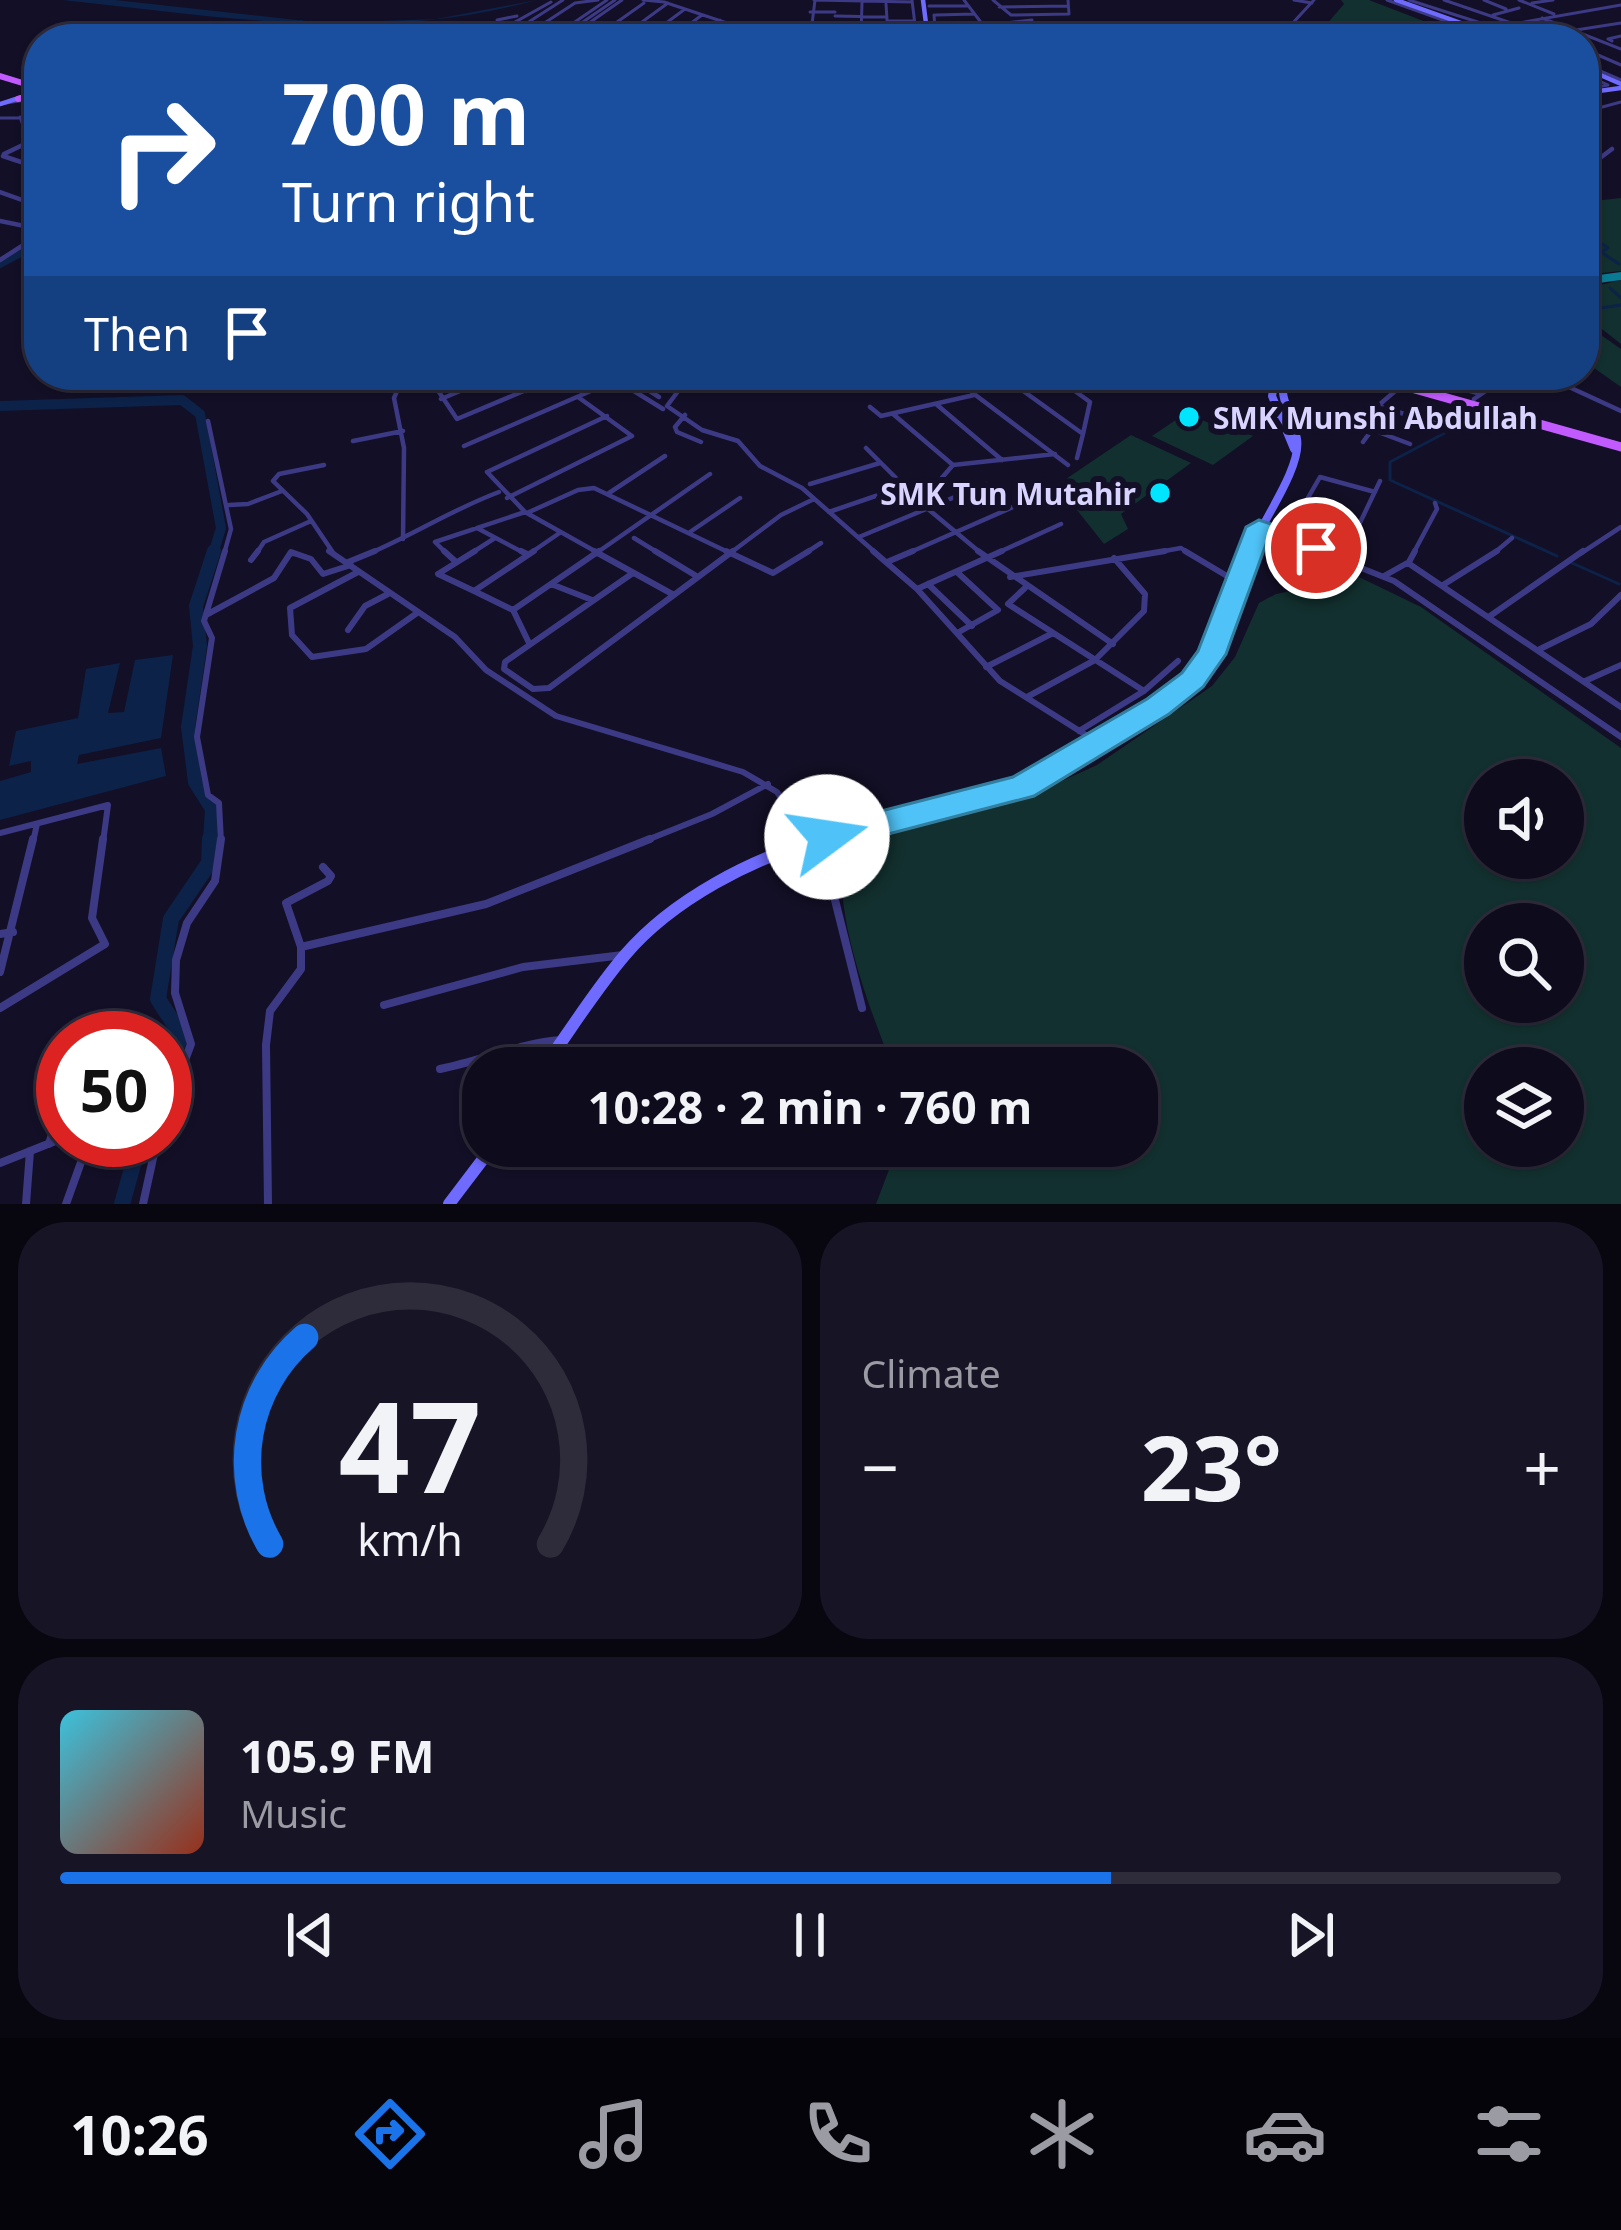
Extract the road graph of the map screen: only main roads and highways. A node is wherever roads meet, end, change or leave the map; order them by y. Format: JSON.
{"nodes":[{"id":1,"x":1402,"y":0,"type":"edge"},
{"id":2,"x":1464,"y":24,"type":"edge"},
{"id":3,"x":0,"y":78,"type":"edge"},
{"id":4,"x":18,"y":86,"type":"junction"},
{"id":5,"x":24,"y":88,"type":"edge"},
{"id":6,"x":24,"y":89,"type":"edge"},
{"id":7,"x":24,"y":95,"type":"edge"},
{"id":8,"x":24,"y":97,"type":"edge"},
{"id":9,"x":18,"y":99,"type":"junction"},
{"id":10,"x":0,"y":104,"type":"edge"},
{"id":11,"x":1274,"y":390,"type":"edge"},
{"id":12,"x":1417,"y":390,"type":"edge"},
{"id":13,"x":1438,"y":390,"type":"edge"},
{"id":14,"x":1621,"y":445,"type":"edge"},
{"id":15,"x":556,"y":1047,"type":"edge"},
{"id":16,"x":477,"y":1167,"type":"edge"},
{"id":17,"x":449,"y":1204,"type":"edge"}],
"edges":[{"from":1,"to":2,"type":"main road"},
{"from":3,"to":4,"type":"main road"},
{"from":4,"to":5,"type":"main road"},
{"from":4,"to":6,"type":"main road"},
{"from":7,"to":9,"type":"main road"},
{"from":8,"to":9,"type":"main road"},
{"from":9,"to":10,"type":"main road"},
{"from":11,"to":15,"type":"main road"},
{"from":12,"to":14,"type":"main road"},
{"from":13,"to":14,"type":"main road"},
{"from":16,"to":17,"type":"main road"}]}
